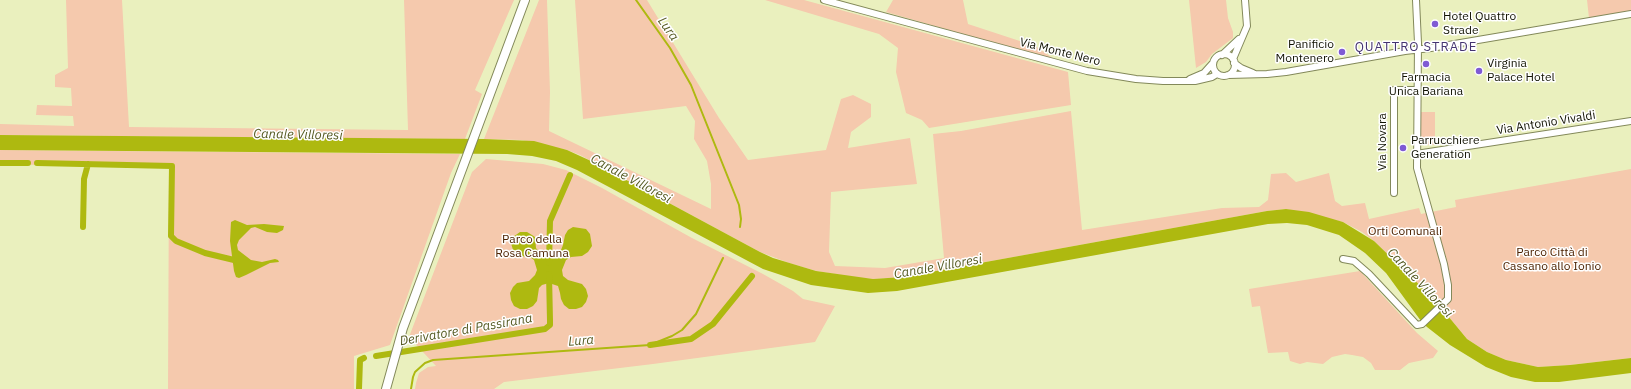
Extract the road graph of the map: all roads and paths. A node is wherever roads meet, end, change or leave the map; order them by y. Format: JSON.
{"nodes":[{"id":1,"x":824,"y":0,"type":"edge"},
{"id":2,"x":1245,"y":0,"type":"edge"},
{"id":3,"x":1416,"y":0,"type":"edge"},
{"id":4,"x":525,"y":1,"type":"edge"},
{"id":5,"x":1631,"y":14,"type":"edge"},
{"id":6,"x":1242,"y":37,"type":"junction"},
{"id":7,"x":1418,"y":48,"type":"junction"},
{"id":8,"x":1222,"y":55,"type":"junction"},
{"id":9,"x":1233,"y":61,"type":"junction"},
{"id":10,"x":1213,"y":63,"type":"junction"},
{"id":11,"x":1218,"y":74,"type":"junction"},
{"id":12,"x":1258,"y":74,"type":"junction"},
{"id":13,"x":1228,"y":75,"type":"junction"},
{"id":14,"x":1186,"y":80,"type":"junction"},
{"id":15,"x":1417,"y":90,"type":"junction"},
{"id":16,"x":1631,"y":121,"type":"edge"},
{"id":17,"x":1416,"y":154,"type":"junction"},
{"id":18,"x":1394,"y":193,"type":"dead end"},
{"id":19,"x":1343,"y":259,"type":"dead end"},
{"id":20,"x":386,"y":388,"type":"edge"}],
"edges":[{"from":1,"to":14,"type":"street","name":"Via Monte Nero"},
{"from":2,"to":6,"type":"street"},
{"from":3,"to":7,"type":"street"},
{"from":4,"to":20,"type":"main road"},
{"from":5,"to":7,"type":"street"},
{"from":6,"to":8,"type":"street"},
{"from":6,"to":9,"type":"street"},
{"from":7,"to":12,"type":"street"},
{"from":7,"to":15,"type":"street"},
{"from":8,"to":9,"type":"street"},
{"from":8,"to":10,"type":"street"},
{"from":9,"to":12,"type":"street"},
{"from":9,"to":13,"type":"street"},
{"from":10,"to":11,"type":"street"},
{"from":10,"to":14,"type":"street","name":"Via Monte Nero"},
{"from":11,"to":13,"type":"street"},
{"from":11,"to":14,"type":"street","name":"Via Monte Nero"},
{"from":12,"to":13,"type":"street"},
{"from":15,"to":17,"type":"street"},
{"from":15,"to":18,"type":"street","name":"Via Novara"},
{"from":16,"to":17,"type":"street","name":"Via Antonio Vivaldi"},
{"from":17,"to":19,"type":"street"}]}
